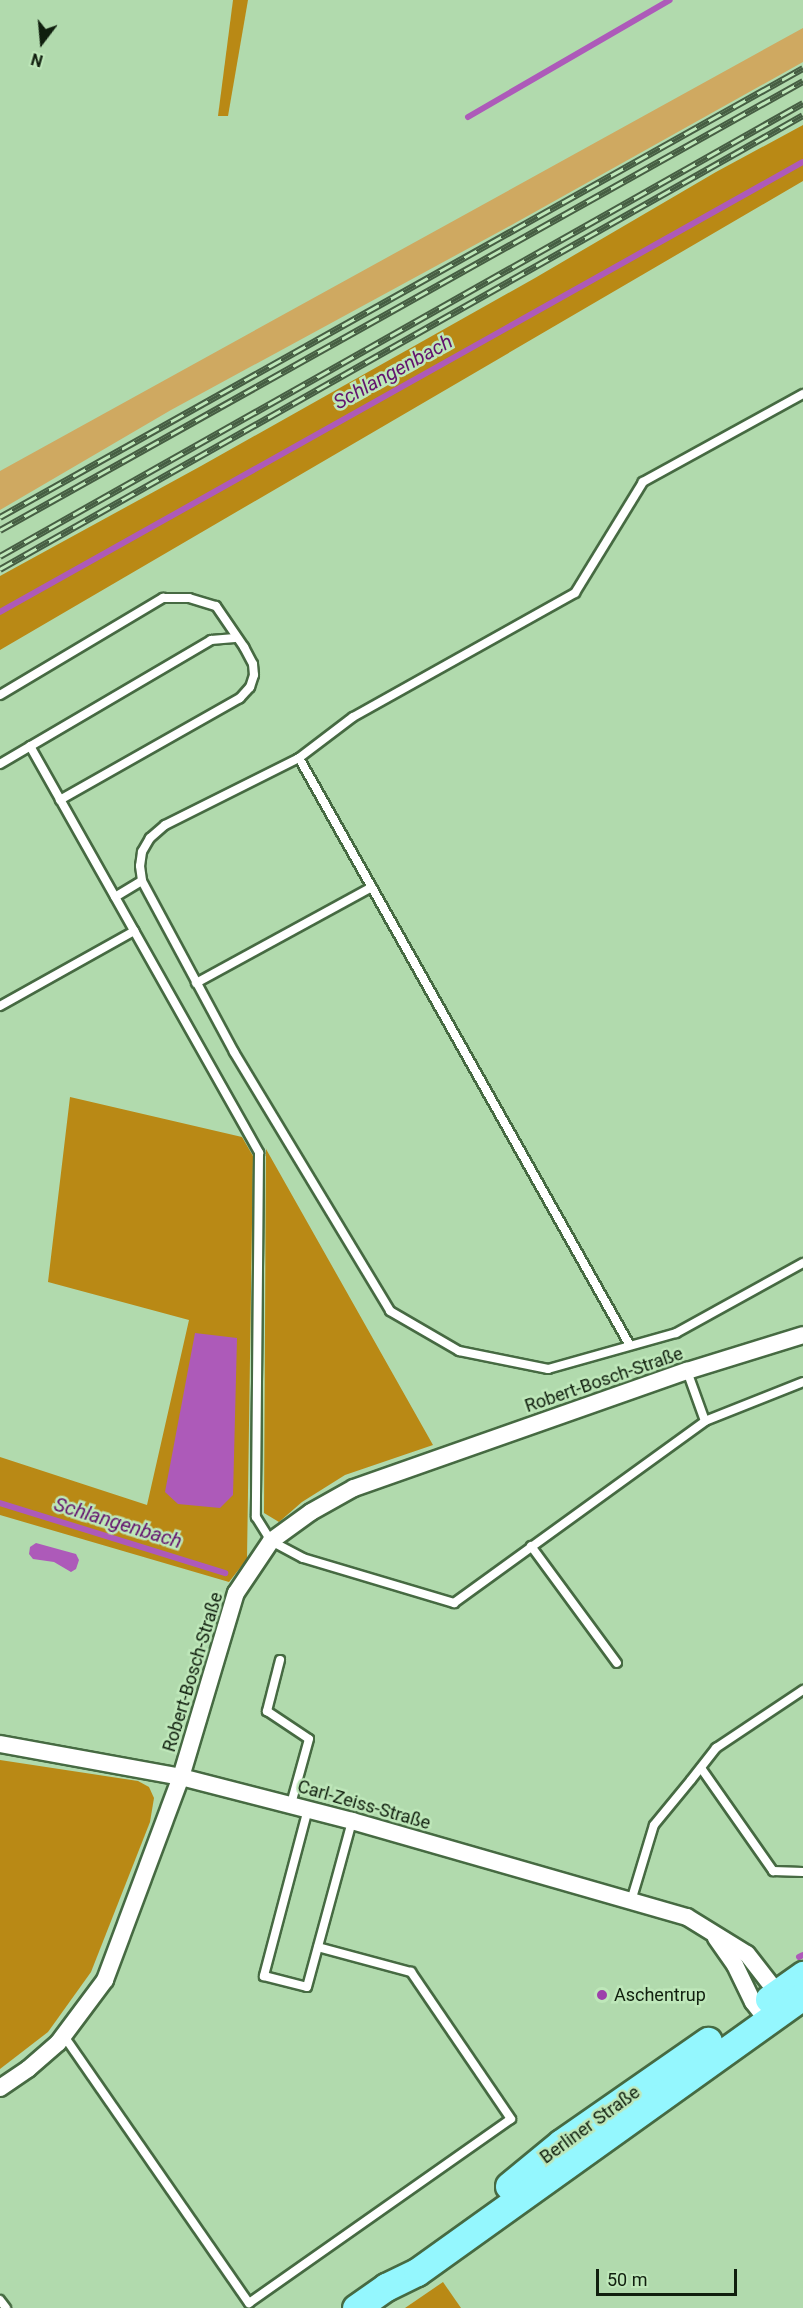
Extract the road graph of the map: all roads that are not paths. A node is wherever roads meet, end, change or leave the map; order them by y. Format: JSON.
{"nodes":[{"id":1,"x":803,"y":394,"type":"edge"},
{"id":2,"x":235,"y":638,"type":"junction"},
{"id":3,"x":0,"y":695,"type":"edge"},
{"id":4,"x":30,"y":746,"type":"junction"},
{"id":5,"x":299,"y":758,"type":"junction"},
{"id":6,"x":0,"y":764,"type":"edge"},
{"id":7,"x":60,"y":800,"type":"junction"},
{"id":8,"x":142,"y":881,"type":"junction"},
{"id":9,"x":372,"y":887,"type":"junction"},
{"id":10,"x":115,"y":897,"type":"junction"},
{"id":11,"x":134,"y":931,"type":"junction"},
{"id":12,"x":196,"y":982,"type":"junction"},
{"id":13,"x":0,"y":1006,"type":"edge"},
{"id":14,"x":803,"y":1263,"type":"edge"},
{"id":15,"x":803,"y":1335,"type":"edge"},
{"id":16,"x":629,"y":1344,"type":"junction"},
{"id":17,"x":687,"y":1371,"type":"junction"},
{"id":18,"x":803,"y":1382,"type":"edge"},
{"id":19,"x":705,"y":1421,"type":"junction"},
{"id":20,"x":271,"y":1541,"type":"junction"},
{"id":21,"x":531,"y":1546,"type":"junction"},
{"id":22,"x":280,"y":1660,"type":"dead end"},
{"id":23,"x":617,"y":1663,"type":"dead end"},
{"id":24,"x":803,"y":1690,"type":"edge"},
{"id":25,"x":0,"y":1744,"type":"edge"},
{"id":26,"x":700,"y":1768,"type":"junction"},
{"id":27,"x":182,"y":1777,"type":"junction"},
{"id":28,"x":291,"y":1804,"type":"junction"},
{"id":29,"x":309,"y":1809,"type":"junction"},
{"id":30,"x":352,"y":1821,"type":"junction"},
{"id":31,"x":803,"y":1872,"type":"edge"},
{"id":32,"x":632,"y":1901,"type":"junction"},
{"id":33,"x":710,"y":1930,"type":"junction"},
{"id":34,"x":318,"y":1947,"type":"junction"},
{"id":35,"x":803,"y":1975,"type":"edge"},
{"id":36,"x":779,"y":2005,"type":"edge"},
{"id":37,"x":64,"y":2036,"type":"junction"},
{"id":38,"x":0,"y":2088,"type":"edge"},
{"id":39,"x":0,"y":2300,"type":"edge"},
{"id":40,"x":6,"y":2308,"type":"edge"},
{"id":41,"x":356,"y":2308,"type":"edge"}],
"edges":[{"from":1,"to":5,"type":"lane"},
{"from":2,"to":3,"type":"lane"},
{"from":2,"to":4,"type":"lane"},
{"from":2,"to":7,"type":"lane"},
{"from":4,"to":6,"type":"lane"},
{"from":4,"to":7,"type":"lane"},
{"from":5,"to":8,"type":"lane"},
{"from":5,"to":9,"type":"lane"},
{"from":7,"to":10,"type":"lane"},
{"from":8,"to":10,"type":"lane"},
{"from":8,"to":12,"type":"lane"},
{"from":9,"to":12,"type":"lane"},
{"from":9,"to":16,"type":"lane"},
{"from":10,"to":11,"type":"lane"},
{"from":11,"to":13,"type":"lane"},
{"from":11,"to":20,"type":"lane"},
{"from":12,"to":16,"type":"lane"},
{"from":14,"to":16,"type":"lane"},
{"from":15,"to":17,"type":"street","name":"Robert-Bosch-Straße"},
{"from":17,"to":19,"type":"lane"},
{"from":17,"to":20,"type":"street","name":"Robert-Bosch-Straße"},
{"from":18,"to":19,"type":"lane"},
{"from":19,"to":21,"type":"lane"},
{"from":20,"to":21,"type":"lane"},
{"from":20,"to":27,"type":"street","name":"Robert-Bosch-Straße"},
{"from":21,"to":23,"type":"lane"},
{"from":22,"to":28,"type":"lane"},
{"from":24,"to":26,"type":"lane"},
{"from":25,"to":27,"type":"street","name":"Carl-Zeiss-Straße"},
{"from":26,"to":31,"type":"lane"},
{"from":26,"to":32,"type":"lane"},
{"from":27,"to":28,"type":"street","name":"Carl-Zeiss-Straße"},
{"from":27,"to":37,"type":"street","name":"Robert-Bosch-Straße"},
{"from":28,"to":29,"type":"street","name":"Carl-Zeiss-Straße"},
{"from":29,"to":30,"type":"street","name":"Carl-Zeiss-Straße"},
{"from":29,"to":34,"type":"lane"},
{"from":30,"to":32,"type":"street","name":"Carl-Zeiss-Straße"},
{"from":30,"to":34,"type":"lane"},
{"from":32,"to":33,"type":"street","name":"Carl-Zeiss-Straße"},
{"from":33,"to":36,"type":"street","name":"Carl-Zeiss-Straße"},
{"from":33,"to":36,"type":"street","name":"Carl-Zeiss-Straße"},
{"from":34,"to":37,"type":"lane"},
{"from":35,"to":36,"type":"main road","name":"Berliner Straße"},
{"from":36,"to":41,"type":"main road","name":"Berliner Straße"},
{"from":37,"to":38,"type":"street","name":"Robert-Bosch-Straße"},
{"from":39,"to":40,"type":"lane"}]}
